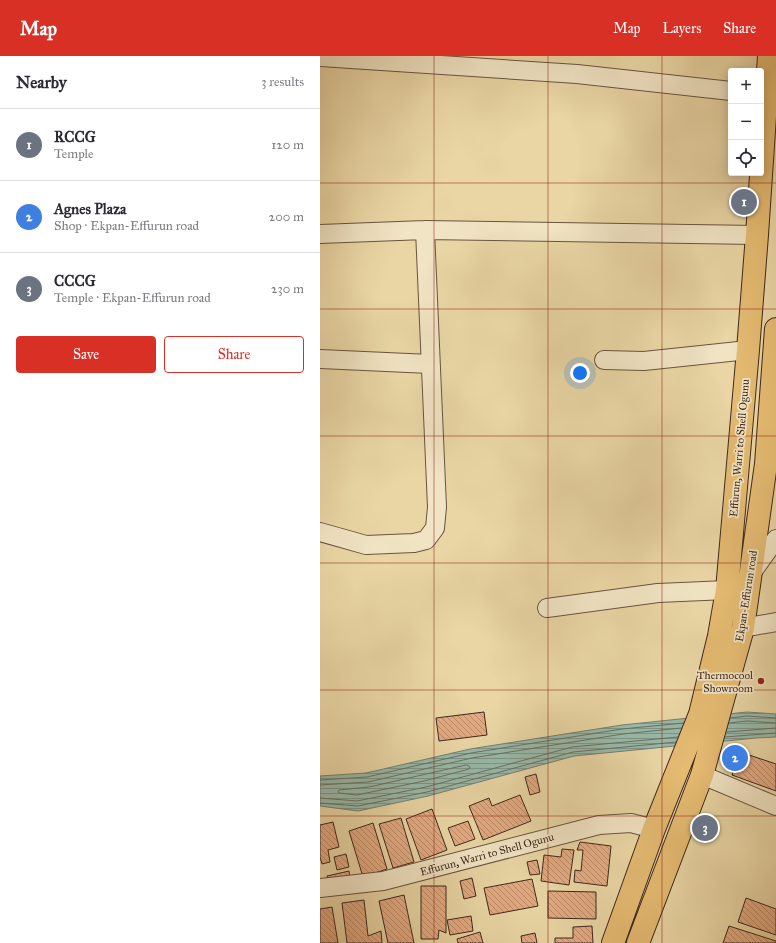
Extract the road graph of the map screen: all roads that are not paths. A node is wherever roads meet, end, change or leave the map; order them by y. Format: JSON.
{"nodes":[{"id":1,"x":769,"y":56,"type":"edge"},
{"id":2,"x":320,"y":57,"type":"edge"},
{"id":3,"x":728,"y":91,"type":"edge"},
{"id":4,"x":764,"y":94,"type":"edge"},
{"id":5,"x":764,"y":104,"type":"edge"},
{"id":6,"x":425,"y":230,"type":"junction"},
{"id":7,"x":320,"y":234,"type":"edge"},
{"id":8,"x":757,"y":235,"type":"junction"},
{"id":9,"x":776,"y":329,"type":"edge"},
{"id":10,"x":748,"y":350,"type":"junction"},
{"id":11,"x":320,"y":359,"type":"edge"},
{"id":12,"x":604,"y":360,"type":"dead end"},
{"id":13,"x":430,"y":364,"type":"junction"},
{"id":14,"x":320,"y":532,"type":"edge"},
{"id":15,"x":776,"y":539,"type":"edge"},
{"id":16,"x":750,"y":575,"type":"junction"},
{"id":17,"x":727,"y":590,"type":"junction"},
{"id":18,"x":547,"y":608,"type":"dead end"},
{"id":19,"x":776,"y":622,"type":"edge"},
{"id":20,"x":743,"y":628,"type":"junction"},
{"id":21,"x":702,"y":775,"type":"junction"},
{"id":22,"x":776,"y":806,"type":"edge"},
{"id":23,"x":654,"y":829,"type":"junction"},
{"id":24,"x":320,"y":888,"type":"edge"},
{"id":25,"x":613,"y":943,"type":"edge"},
{"id":26,"x":638,"y":943,"type":"edge"}],
"edges":[{"from":1,"to":4,"type":"main road","name":"Effurun, Warri to Shell Ogunu"},
{"from":2,"to":3,"type":"street"},
{"from":5,"to":8,"type":"main road","name":"Effurun, Warri to Shell Ogunu"},
{"from":6,"to":7,"type":"street"},
{"from":6,"to":8,"type":"street"},
{"from":6,"to":13,"type":"street"},
{"from":8,"to":10,"type":"main road","name":"Effurun, Warri to Shell Ogunu"},
{"from":9,"to":16,"type":"main road","name":"Ekpan-Effurun road"},
{"from":10,"to":12,"type":"street"},
{"from":10,"to":17,"type":"main road","name":"Effurun, Warri to Shell Ogunu"},
{"from":11,"to":13,"type":"street"},
{"from":13,"to":14,"type":"street"},
{"from":15,"to":16,"type":"street"},
{"from":16,"to":20,"type":"main road","name":"Ekpan-Effurun road"},
{"from":17,"to":18,"type":"street"},
{"from":17,"to":23,"type":"main road","name":"Effurun, Warri to Shell Ogunu"},
{"from":19,"to":20,"type":"street"},
{"from":20,"to":21,"type":"main road","name":"Ekpan-Effurun road"},
{"from":21,"to":22,"type":"street"},
{"from":21,"to":26,"type":"main road","name":"Ekpan-Effurun road"},
{"from":23,"to":24,"type":"street","name":"Effurun, Warri to Shell Ogunu"},
{"from":23,"to":25,"type":"main road","name":"Effurun, Warri to Shell Ogunu"}]}
